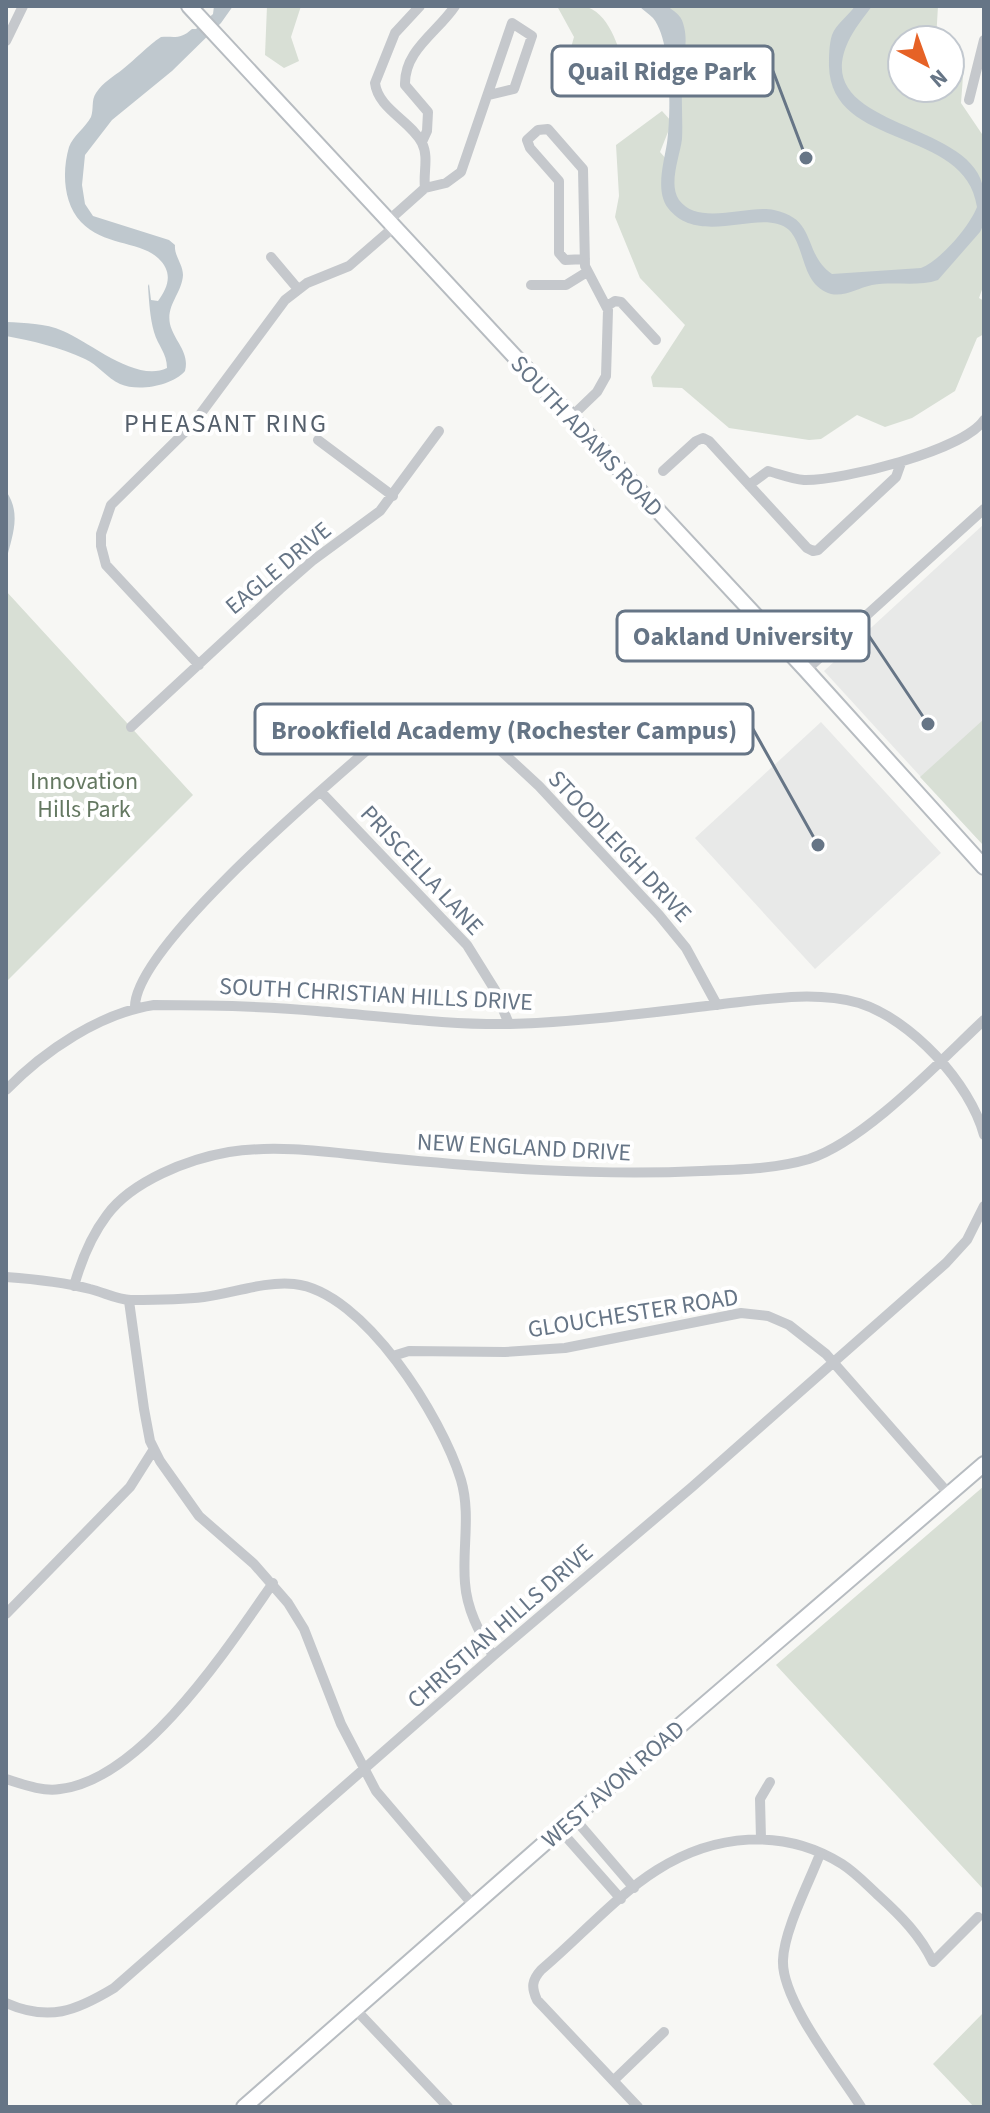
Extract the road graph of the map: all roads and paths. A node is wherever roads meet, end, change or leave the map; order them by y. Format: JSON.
{"nodes":[{"id":1,"x":23,"y":6,"type":"edge"},
{"id":2,"x":189,"y":6,"type":"edge"},
{"id":3,"x":420,"y":6,"type":"edge"},
{"id":4,"x":455,"y":6,"type":"edge"},
{"id":5,"x":984,"y":40,"type":"edge"},
{"id":6,"x":6,"y":41,"type":"edge"},
{"id":7,"x":489,"y":95,"type":"junction"},
{"id":8,"x":969,"y":100,"type":"dead end"},
{"id":9,"x":422,"y":142,"type":"junction"},
{"id":10,"x":425,"y":188,"type":"junction"},
{"id":11,"x":391,"y":224,"type":"junction"},
{"id":12,"x":271,"y":257,"type":"dead end"},
{"id":13,"x":585,"y":259,"type":"junction"},
{"id":14,"x":587,"y":272,"type":"junction"},
{"id":15,"x":531,"y":285,"type":"dead end"},
{"id":16,"x":298,"y":289,"type":"junction"},
{"id":17,"x":607,"y":306,"type":"junction"},
{"id":18,"x":656,"y":340,"type":"dead end"},
{"id":19,"x":571,"y":417,"type":"junction"},
{"id":20,"x":984,"y":420,"type":"edge"},
{"id":21,"x":439,"y":431,"type":"dead end"},
{"id":22,"x":318,"y":440,"type":"dead end"},
{"id":23,"x":901,"y":463,"type":"junction"},
{"id":24,"x":663,"y":471,"type":"dead end"},
{"id":25,"x":749,"y":485,"type":"junction"},
{"id":26,"x":393,"y":496,"type":"junction"},
{"id":27,"x":984,"y":509,"type":"edge"},
{"id":28,"x":199,"y":665,"type":"junction"},
{"id":29,"x":806,"y":670,"type":"junction"},
{"id":30,"x":131,"y":727,"type":"dead end"},
{"id":31,"x":321,"y":792,"type":"junction"},
{"id":32,"x":984,"y":867,"type":"edge"},
{"id":33,"x":717,"y":1005,"type":"junction"},
{"id":34,"x":135,"y":1008,"type":"junction"},
{"id":35,"x":984,"y":1020,"type":"edge"},
{"id":36,"x":509,"y":1024,"type":"junction"},
{"id":37,"x":940,"y":1061,"type":"junction"},
{"id":38,"x":6,"y":1090,"type":"edge"},
{"id":39,"x":984,"y":1135,"type":"edge"},
{"id":40,"x":984,"y":1206,"type":"edge"},
{"id":41,"x":6,"y":1277,"type":"edge"},
{"id":42,"x":74,"y":1286,"type":"junction"},
{"id":43,"x":129,"y":1301,"type":"junction"},
{"id":44,"x":393,"y":1356,"type":"junction"},
{"id":45,"x":834,"y":1362,"type":"junction"},
{"id":46,"x":154,"y":1449,"type":"junction"},
{"id":47,"x":984,"y":1464,"type":"edge"},
{"id":48,"x":949,"y":1494,"type":"junction"},
{"id":49,"x":273,"y":1583,"type":"junction"},
{"id":50,"x":6,"y":1614,"type":"edge"},
{"id":51,"x":493,"y":1656,"type":"junction"},
{"id":52,"x":365,"y":1771,"type":"junction"},
{"id":53,"x":6,"y":1779,"type":"edge"},
{"id":54,"x":770,"y":1782,"type":"dead end"},
{"id":55,"x":574,"y":1818,"type":"junction"},
{"id":56,"x":560,"y":1830,"type":"junction"},
{"id":57,"x":761,"y":1839,"type":"junction"},
{"id":58,"x":820,"y":1854,"type":"junction"},
{"id":59,"x":634,"y":1888,"type":"junction"},
{"id":60,"x":621,"y":1899,"type":"junction"},
{"id":61,"x":474,"y":1906,"type":"junction"},
{"id":62,"x":978,"y":1917,"type":"dead end"},
{"id":63,"x":6,"y":2003,"type":"edge"},
{"id":64,"x":356,"y":2010,"type":"junction"},
{"id":65,"x":664,"y":2032,"type":"dead end"},
{"id":66,"x":614,"y":2080,"type":"junction"},
{"id":67,"x":244,"y":2107,"type":"edge"},
{"id":68,"x":448,"y":2107,"type":"edge"},
{"id":69,"x":638,"y":2107,"type":"edge"},
{"id":70,"x":861,"y":2107,"type":"edge"}],
"edges":[{"from":1,"to":6,"type":"street"},
{"from":2,"to":11,"type":"main road","name":"SOUTH ADAMS ROAD"},
{"from":3,"to":9,"type":"street"},
{"from":4,"to":9,"type":"street"},
{"from":5,"to":8,"type":"street"},
{"from":7,"to":7,"type":"street"},
{"from":7,"to":10,"type":"street"},
{"from":9,"to":10,"type":"street"},
{"from":10,"to":11,"type":"street"},
{"from":11,"to":16,"type":"street"},
{"from":11,"to":19,"type":"main road","name":"SOUTH ADAMS ROAD"},
{"from":12,"to":16,"type":"street"},
{"from":13,"to":13,"type":"street"},
{"from":13,"to":14,"type":"street"},
{"from":14,"to":15,"type":"street"},
{"from":14,"to":17,"type":"street"},
{"from":16,"to":28,"type":"street"},
{"from":17,"to":18,"type":"street"},
{"from":17,"to":19,"type":"street"},
{"from":19,"to":29,"type":"main road","name":"SOUTH ADAMS ROAD"},
{"from":20,"to":23,"type":"street"},
{"from":21,"to":26,"type":"street","name":"EAGLE DRIVE"},
{"from":22,"to":26,"type":"street"},
{"from":23,"to":25,"type":"street"},
{"from":23,"to":25,"type":"street"},
{"from":24,"to":25,"type":"street"},
{"from":26,"to":28,"type":"street","name":"EAGLE DRIVE"},
{"from":27,"to":29,"type":"street"},
{"from":28,"to":30,"type":"street","name":"EAGLE DRIVE"},
{"from":29,"to":32,"type":"main road","name":"SOUTH ADAMS ROAD"},
{"from":31,"to":33,"type":"street","name":"STOODLEIGH DRIVE"},
{"from":31,"to":34,"type":"street","name":"STOODLEIGH DRIVE"},
{"from":31,"to":36,"type":"street","name":"PRISCELLA LANE"},
{"from":33,"to":36,"type":"street","name":"SOUTH CHRISTIAN HILLS DRIVE"},
{"from":33,"to":37,"type":"street","name":"SOUTH CHRISTIAN HILLS DRIVE"},
{"from":34,"to":36,"type":"street","name":"SOUTH CHRISTIAN HILLS DRIVE"},
{"from":34,"to":38,"type":"street","name":"SOUTH CHRISTIAN HILLS DRIVE"},
{"from":35,"to":37,"type":"street","name":"NEW ENGLAND DRIVE"},
{"from":37,"to":39,"type":"street"},
{"from":37,"to":42,"type":"street","name":"NEW ENGLAND DRIVE"},
{"from":40,"to":45,"type":"street","name":"CHRISTIAN HILLS DRIVE"},
{"from":41,"to":42,"type":"street"},
{"from":42,"to":43,"type":"street"},
{"from":43,"to":44,"type":"street"},
{"from":43,"to":46,"type":"street"},
{"from":44,"to":45,"type":"street","name":"GLOUCHESTER ROAD"},
{"from":44,"to":51,"type":"street"},
{"from":45,"to":48,"type":"street","name":"GLOUCHESTER ROAD"},
{"from":45,"to":51,"type":"street","name":"CHRISTIAN HILLS DRIVE"},
{"from":46,"to":49,"type":"street"},
{"from":46,"to":50,"type":"street"},
{"from":47,"to":48,"type":"main road","name":"WEST AVON ROAD"},
{"from":48,"to":55,"type":"main road","name":"WEST AVON ROAD"},
{"from":49,"to":52,"type":"street"},
{"from":49,"to":53,"type":"street"},
{"from":51,"to":52,"type":"street","name":"CHRISTIAN HILLS DRIVE"},
{"from":52,"to":61,"type":"street"},
{"from":52,"to":63,"type":"street","name":"CHRISTIAN HILLS DRIVE"},
{"from":54,"to":57,"type":"street"},
{"from":55,"to":56,"type":"main road","name":"WEST AVON ROAD"},
{"from":55,"to":59,"type":"street"},
{"from":56,"to":60,"type":"street"},
{"from":56,"to":61,"type":"main road","name":"WEST AVON ROAD"},
{"from":57,"to":58,"type":"street"},
{"from":57,"to":59,"type":"street"},
{"from":58,"to":62,"type":"street"},
{"from":58,"to":70,"type":"street"},
{"from":59,"to":60,"type":"street"},
{"from":60,"to":66,"type":"street"},
{"from":61,"to":64,"type":"main road","name":"WEST AVON ROAD"},
{"from":64,"to":67,"type":"main road","name":"WEST AVON ROAD"},
{"from":64,"to":68,"type":"street"},
{"from":65,"to":66,"type":"street"},
{"from":66,"to":69,"type":"street"}]}
